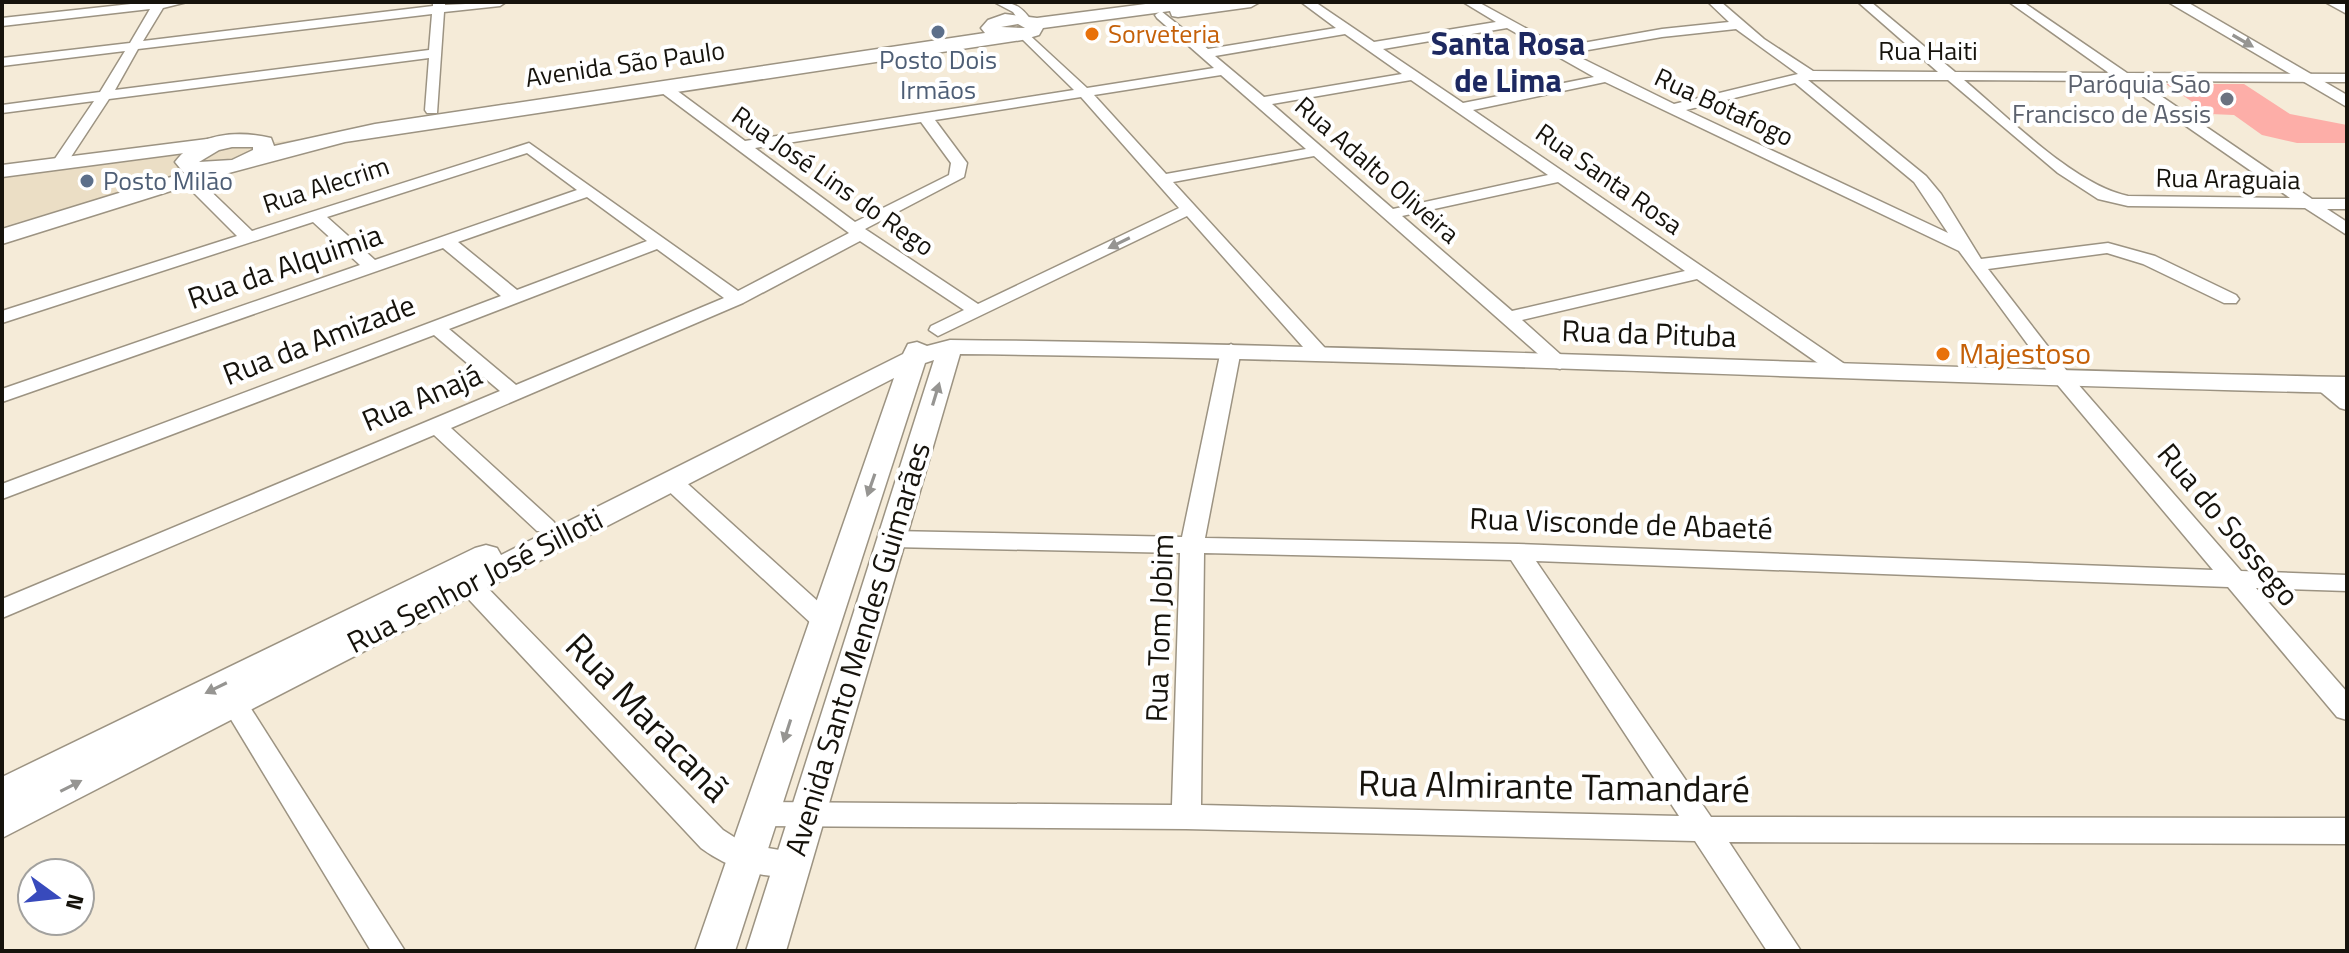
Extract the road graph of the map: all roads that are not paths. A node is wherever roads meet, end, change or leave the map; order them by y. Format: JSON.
{"nodes":[{"id":1,"x":181,"y":2,"type":"edge"},
{"id":2,"x":500,"y":2,"type":"edge"},
{"id":3,"x":997,"y":2,"type":"edge"},
{"id":4,"x":1200,"y":2,"type":"edge"},
{"id":5,"x":1251,"y":2,"type":"edge"},
{"id":6,"x":1307,"y":2,"type":"edge"},
{"id":7,"x":1714,"y":2,"type":"edge"},
{"id":8,"x":1864,"y":2,"type":"edge"},
{"id":9,"x":2015,"y":2,"type":"edge"},
{"id":10,"x":2176,"y":2,"type":"edge"},
{"id":11,"x":2333,"y":2,"type":"edge"},
{"id":12,"x":159,"y":3,"type":"edge"},
{"id":13,"x":1473,"y":4,"type":"edge"},
{"id":14,"x":1493,"y":4,"type":"dead end"},
{"id":15,"x":439,"y":6,"type":"edge"},
{"id":16,"x":1155,"y":8,"type":"edge"},
{"id":17,"x":2347,"y":9,"type":"edge"},
{"id":18,"x":2,"y":22,"type":"edge"},
{"id":19,"x":1507,"y":24,"type":"junction"},
{"id":20,"x":1737,"y":25,"type":"junction"},
{"id":21,"x":1015,"y":28,"type":"junction"},
{"id":22,"x":1347,"y":30,"type":"junction"},
{"id":23,"x":133,"y":47,"type":"junction"},
{"id":24,"x":1369,"y":47,"type":"junction"},
{"id":25,"x":1560,"y":51,"type":"junction"},
{"id":26,"x":437,"y":53,"type":"junction"},
{"id":27,"x":1207,"y":53,"type":"junction"},
{"id":28,"x":2,"y":62,"type":"edge"},
{"id":29,"x":1226,"y":70,"type":"junction"},
{"id":30,"x":1954,"y":75,"type":"junction"},
{"id":31,"x":1411,"y":76,"type":"junction"},
{"id":32,"x":1803,"y":76,"type":"junction"},
{"id":33,"x":2126,"y":76,"type":"junction"},
{"id":34,"x":1607,"y":78,"type":"junction"},
{"id":35,"x":2305,"y":78,"type":"junction"},
{"id":36,"x":2347,"y":78,"type":"edge"},
{"id":37,"x":663,"y":87,"type":"junction"},
{"id":38,"x":1084,"y":92,"type":"junction"},
{"id":39,"x":105,"y":95,"type":"junction"},
{"id":40,"x":1261,"y":102,"type":"junction"},
{"id":41,"x":2347,"y":102,"type":"edge"},
{"id":42,"x":1462,"y":108,"type":"junction"},
{"id":43,"x":2,"y":109,"type":"edge"},
{"id":44,"x":1673,"y":109,"type":"junction"},
{"id":45,"x":432,"y":110,"type":"junction"},
{"id":46,"x":925,"y":117,"type":"junction"},
{"id":47,"x":223,"y":143,"type":"junction"},
{"id":48,"x":740,"y":146,"type":"junction"},
{"id":49,"x":251,"y":150,"type":"junction"},
{"id":50,"x":1319,"y":151,"type":"junction"},
{"id":51,"x":60,"y":163,"type":"junction"},
{"id":52,"x":187,"y":168,"type":"junction"},
{"id":53,"x":2,"y":171,"type":"edge"},
{"id":54,"x":1560,"y":177,"type":"junction"},
{"id":55,"x":1162,"y":179,"type":"junction"},
{"id":56,"x":2,"y":184,"type":"edge"},
{"id":57,"x":586,"y":192,"type":"junction"},
{"id":58,"x":2309,"y":204,"type":"junction"},
{"id":59,"x":2347,"y":204,"type":"edge"},
{"id":60,"x":1189,"y":209,"type":"junction"},
{"id":61,"x":1390,"y":214,"type":"junction"},
{"id":62,"x":316,"y":216,"type":"junction"},
{"id":63,"x":2,"y":227,"type":"edge"},
{"id":64,"x":2347,"y":230,"type":"edge"},
{"id":65,"x":858,"y":231,"type":"junction"},
{"id":66,"x":2,"y":237,"type":"edge"},
{"id":67,"x":248,"y":237,"type":"junction"},
{"id":68,"x":446,"y":241,"type":"junction"},
{"id":69,"x":657,"y":243,"type":"junction"},
{"id":70,"x":1964,"y":247,"type":"junction"},
{"id":71,"x":1976,"y":265,"type":"junction"},
{"id":72,"x":372,"y":266,"type":"junction"},
{"id":73,"x":1700,"y":273,"type":"junction"},
{"id":74,"x":514,"y":297,"type":"junction"},
{"id":75,"x":737,"y":299,"type":"junction"},
{"id":76,"x":2230,"y":299,"type":"dead end"},
{"id":77,"x":977,"y":311,"type":"junction"},
{"id":78,"x":2,"y":317,"type":"edge"},
{"id":79,"x":1510,"y":317,"type":"junction"},
{"id":80,"x":436,"y":327,"type":"junction"},
{"id":81,"x":930,"y":344,"type":"junction"},
{"id":82,"x":1231,"y":350,"type":"junction"},
{"id":83,"x":1318,"y":352,"type":"junction"},
{"id":84,"x":1560,"y":363,"type":"junction"},
{"id":85,"x":1842,"y":371,"type":"junction"},
{"id":86,"x":2063,"y":379,"type":"junction"},
{"id":87,"x":2335,"y":384,"type":"edge"},
{"id":88,"x":513,"y":392,"type":"junction"},
{"id":89,"x":2,"y":396,"type":"edge"},
{"id":90,"x":2347,"y":404,"type":"edge"},
{"id":91,"x":436,"y":425,"type":"junction"},
{"id":92,"x":671,"y":481,"type":"junction"},
{"id":93,"x":2,"y":492,"type":"edge"},
{"id":94,"x":545,"y":526,"type":"junction"},
{"id":95,"x":892,"y":539,"type":"junction"},
{"id":96,"x":1192,"y":543,"type":"junction"},
{"id":97,"x":1518,"y":552,"type":"junction"},
{"id":98,"x":2233,"y":580,"type":"junction"},
{"id":99,"x":2347,"y":583,"type":"edge"},
{"id":100,"x":470,"y":585,"type":"junction"},
{"id":101,"x":2,"y":609,"type":"edge"},
{"id":102,"x":823,"y":620,"type":"junction"},
{"id":103,"x":234,"y":703,"type":"junction"},
{"id":104,"x":2347,"y":710,"type":"edge"},
{"id":105,"x":2,"y":794,"type":"edge"},
{"id":106,"x":760,"y":814,"type":"junction"},
{"id":107,"x":808,"y":815,"type":"junction"},
{"id":108,"x":1186,"y":817,"type":"junction"},
{"id":109,"x":2,"y":822,"type":"edge"},
{"id":110,"x":1701,"y":829,"type":"junction"},
{"id":111,"x":2347,"y":831,"type":"edge"},
{"id":112,"x":746,"y":859,"type":"junction"},
{"id":113,"x":792,"y":863,"type":"junction"},
{"id":114,"x":389,"y":951,"type":"edge"},
{"id":115,"x":715,"y":951,"type":"edge"},
{"id":116,"x":766,"y":951,"type":"edge"},
{"id":117,"x":1785,"y":951,"type":"edge"}],
"edges":[{"from":1,"to":12,"type":"street"},
{"from":2,"to":15,"type":"street"},
{"from":3,"to":21,"type":"street"},
{"from":3,"to":21,"type":"street"},
{"from":4,"to":16,"type":"main road","name":"Avenida São Paulo"},
{"from":5,"to":16,"type":"main road","name":"Avenida São Paulo"},
{"from":6,"to":22,"type":"street","name":"Rua Santa Rosa"},
{"from":7,"to":20,"type":"street","name":"Rua do Sossego"},
{"from":8,"to":30,"type":"street"},
{"from":9,"to":33,"type":"street"},
{"from":10,"to":35,"type":"street","one_way":true},
{"from":11,"to":17,"type":"street"},
{"from":12,"to":18,"type":"street"},
{"from":12,"to":23,"type":"street"},
{"from":13,"to":14,"type":"street"},
{"from":13,"to":19,"type":"street","name":"Rua Botafogo"},
{"from":15,"to":23,"type":"street"},
{"from":15,"to":26,"type":"street"},
{"from":16,"to":21,"type":"main road","name":"Avenida São Paulo"},
{"from":16,"to":27,"type":"street","name":"Rua Adalto Oliveira"},
{"from":19,"to":24,"type":"street"},
{"from":19,"to":25,"type":"street","name":"Rua Botafogo"},
{"from":20,"to":25,"type":"street"},
{"from":20,"to":32,"type":"street","name":"Rua do Sossego"},
{"from":21,"to":37,"type":"main road","name":"Avenida São Paulo"},
{"from":21,"to":38,"type":"street"},
{"from":21,"to":45,"type":"main road","name":"Avenida São Paulo"},
{"from":22,"to":24,"type":"street","name":"Rua Santa Rosa"},
{"from":22,"to":27,"type":"street"},
{"from":23,"to":28,"type":"street"},
{"from":23,"to":39,"type":"street"},
{"from":24,"to":31,"type":"street","name":"Rua Santa Rosa"},
{"from":25,"to":34,"type":"street","name":"Rua Botafogo"},
{"from":26,"to":39,"type":"street"},
{"from":26,"to":45,"type":"street"},
{"from":27,"to":29,"type":"street","name":"Rua Adalto Oliveira"},
{"from":29,"to":38,"type":"street"},
{"from":29,"to":40,"type":"street","name":"Rua Adalto Oliveira"},
{"from":30,"to":32,"type":"street","name":"Rua Haiti"},
{"from":30,"to":33,"type":"street","name":"Rua Haiti"},
{"from":30,"to":58,"type":"street","name":"Rua Araguaia"},
{"from":31,"to":40,"type":"street"},
{"from":31,"to":42,"type":"street","name":"Rua Santa Rosa"},
{"from":32,"to":44,"type":"street","name":"Rua Haiti"},
{"from":32,"to":70,"type":"street","name":"Rua do Sossego"},
{"from":33,"to":35,"type":"street","name":"Rua Haiti"},
{"from":33,"to":58,"type":"street"},
{"from":34,"to":42,"type":"street"},
{"from":34,"to":44,"type":"street","name":"Rua Botafogo"},
{"from":35,"to":36,"type":"street","name":"Rua Haiti"},
{"from":35,"to":41,"type":"street"},
{"from":37,"to":48,"type":"street","name":"Rua José Lins do Rego"},
{"from":37,"to":49,"type":"main road","name":"Avenida São Paulo"},
{"from":38,"to":46,"type":"street"},
{"from":38,"to":55,"type":"street"},
{"from":39,"to":43,"type":"street"},
{"from":39,"to":51,"type":"street"},
{"from":40,"to":50,"type":"street","name":"Rua Adalto Oliveira"},
{"from":42,"to":54,"type":"street","name":"Rua Santa Rosa"},
{"from":44,"to":70,"type":"street","name":"Rua Botafogo"},
{"from":45,"to":49,"type":"main road","name":"Avenida São Paulo"},
{"from":46,"to":48,"type":"street"},
{"from":46,"to":65,"type":"street","name":"Rua Anajá"},
{"from":47,"to":49,"type":"main road","name":"Avenida São Paulo"},
{"from":47,"to":51,"type":"street","name":"Avenida São Paulo"},
{"from":47,"to":52,"type":"main road","name":"Avenida São Paulo"},
{"from":48,"to":65,"type":"street","name":"Rua José Lins do Rego"},
{"from":49,"to":52,"type":"main road","name":"Avenida São Paulo"},
{"from":50,"to":55,"type":"street"},
{"from":50,"to":61,"type":"street","name":"Rua Adalto Oliveira"},
{"from":51,"to":53,"type":"street","name":"Avenida São Paulo"},
{"from":52,"to":56,"type":"street","name":"Avenida São Paulo"},
{"from":52,"to":63,"type":"main road"},
{"from":52,"to":66,"type":"main road"},
{"from":52,"to":67,"type":"street"},
{"from":54,"to":61,"type":"street"},
{"from":54,"to":73,"type":"street","name":"Rua Santa Rosa"},
{"from":55,"to":60,"type":"street"},
{"from":57,"to":62,"type":"street","name":"Rua Alecrim"},
{"from":57,"to":68,"type":"street","name":"Rua da Alquimia"},
{"from":57,"to":69,"type":"street"},
{"from":58,"to":59,"type":"street","name":"Rua Araguaia"},
{"from":58,"to":64,"type":"street"},
{"from":60,"to":77,"type":"street","one_way":true},
{"from":60,"to":83,"type":"street"},
{"from":61,"to":79,"type":"street","name":"Rua Adalto Oliveira"},
{"from":62,"to":67,"type":"street","name":"Rua Alecrim"},
{"from":62,"to":72,"type":"street"},
{"from":65,"to":75,"type":"street","name":"Rua Anajá"},
{"from":65,"to":77,"type":"street","name":"Rua José Lins do Rego"},
{"from":67,"to":78,"type":"street","name":"Rua Alecrim"},
{"from":68,"to":72,"type":"street","name":"Rua da Alquimia"},
{"from":68,"to":74,"type":"street"},
{"from":69,"to":74,"type":"street","name":"Rua da Amizade"},
{"from":69,"to":75,"type":"street"},
{"from":70,"to":71,"type":"street","name":"Rua do Sossego"},
{"from":71,"to":76,"type":"street"},
{"from":71,"to":86,"type":"street","name":"Rua do Sossego"},
{"from":72,"to":89,"type":"street","name":"Rua da Alquimia"},
{"from":73,"to":79,"type":"street"},
{"from":73,"to":85,"type":"street","name":"Rua Santa Rosa"},
{"from":74,"to":80,"type":"street","name":"Rua da Amizade"},
{"from":75,"to":88,"type":"street","name":"Rua Anajá"},
{"from":77,"to":81,"type":"street"},
{"from":79,"to":84,"type":"street","name":"Rua Adalto Oliveira"},
{"from":80,"to":88,"type":"street"},
{"from":80,"to":93,"type":"street","name":"Rua da Amizade"},
{"from":81,"to":82,"type":"street","name":"Rua da Pituba"},
{"from":81,"to":92,"type":"street","name":"Rua Senhor José Silloti"},
{"from":81,"to":94,"type":"street","name":"Rua Senhor José Silloti"},
{"from":95,"to":81,"type":"street","name":"Avenida Santo Mendes Guimarães","one_way":true},
{"from":81,"to":102,"type":"street","name":"Avenida Santo Mendes Guimarães","one_way":true},
{"from":82,"to":83,"type":"street","name":"Rua da Pituba"},
{"from":82,"to":96,"type":"street","name":"Rua Tom Jobim"},
{"from":83,"to":84,"type":"street","name":"Rua da Pituba"},
{"from":84,"to":85,"type":"street","name":"Rua da Pituba"},
{"from":85,"to":86,"type":"street","name":"Rua da Pituba"},
{"from":86,"to":87,"type":"street","name":"Rua da Pituba"},
{"from":86,"to":98,"type":"street","name":"Rua do Sossego"},
{"from":87,"to":90,"type":"street"},
{"from":88,"to":91,"type":"street","name":"Rua Anajá"},
{"from":91,"to":94,"type":"street"},
{"from":91,"to":101,"type":"street","name":"Rua Anajá"},
{"from":92,"to":100,"type":"street","name":"Rua Senhor José Silloti"},
{"from":92,"to":102,"type":"street"},
{"from":94,"to":105,"type":"street","name":"Rua Senhor José Silloti","one_way":true},
{"from":95,"to":96,"type":"street","name":"Rua Visconde de Abaeté"},
{"from":95,"to":107,"type":"street","name":"Avenida Santo Mendes Guimarães"},
{"from":96,"to":97,"type":"street","name":"Rua Visconde de Abaeté"},
{"from":96,"to":108,"type":"street","name":"Rua Tom Jobim"},
{"from":97,"to":98,"type":"street","name":"Rua Visconde de Abaeté"},
{"from":97,"to":110,"type":"street"},
{"from":98,"to":99,"type":"street","name":"Rua Visconde de Abaeté"},
{"from":98,"to":104,"type":"street","name":"Rua do Sossego"},
{"from":100,"to":103,"type":"street","name":"Rua Senhor José Silloti"},
{"from":100,"to":112,"type":"street","name":"Rua Maracanã"},
{"from":102,"to":106,"type":"street","name":"Avenida Santo Mendes Guimarães","one_way":true},
{"from":109,"to":103,"type":"street","name":"Rua Senhor José Silloti","one_way":true},
{"from":103,"to":114,"type":"street"},
{"from":106,"to":107,"type":"street","name":"Rua Almirante Tamandaré"},
{"from":106,"to":112,"type":"street","name":"Avenida Santo Mendes Guimarães"},
{"from":107,"to":108,"type":"street","name":"Rua Almirante Tamandaré"},
{"from":107,"to":113,"type":"street","name":"Avenida Santo Mendes Guimarães"},
{"from":108,"to":110,"type":"street","name":"Rua Almirante Tamandaré"},
{"from":110,"to":111,"type":"street","name":"Rua Almirante Tamandaré"},
{"from":110,"to":117,"type":"street"},
{"from":112,"to":113,"type":"street","name":"Rua Maracanã"},
{"from":112,"to":115,"type":"street","name":"Avenida Santo Mendes Guimarães"},
{"from":113,"to":116,"type":"street","name":"Avenida Santo Mendes Guimarães"}]}
